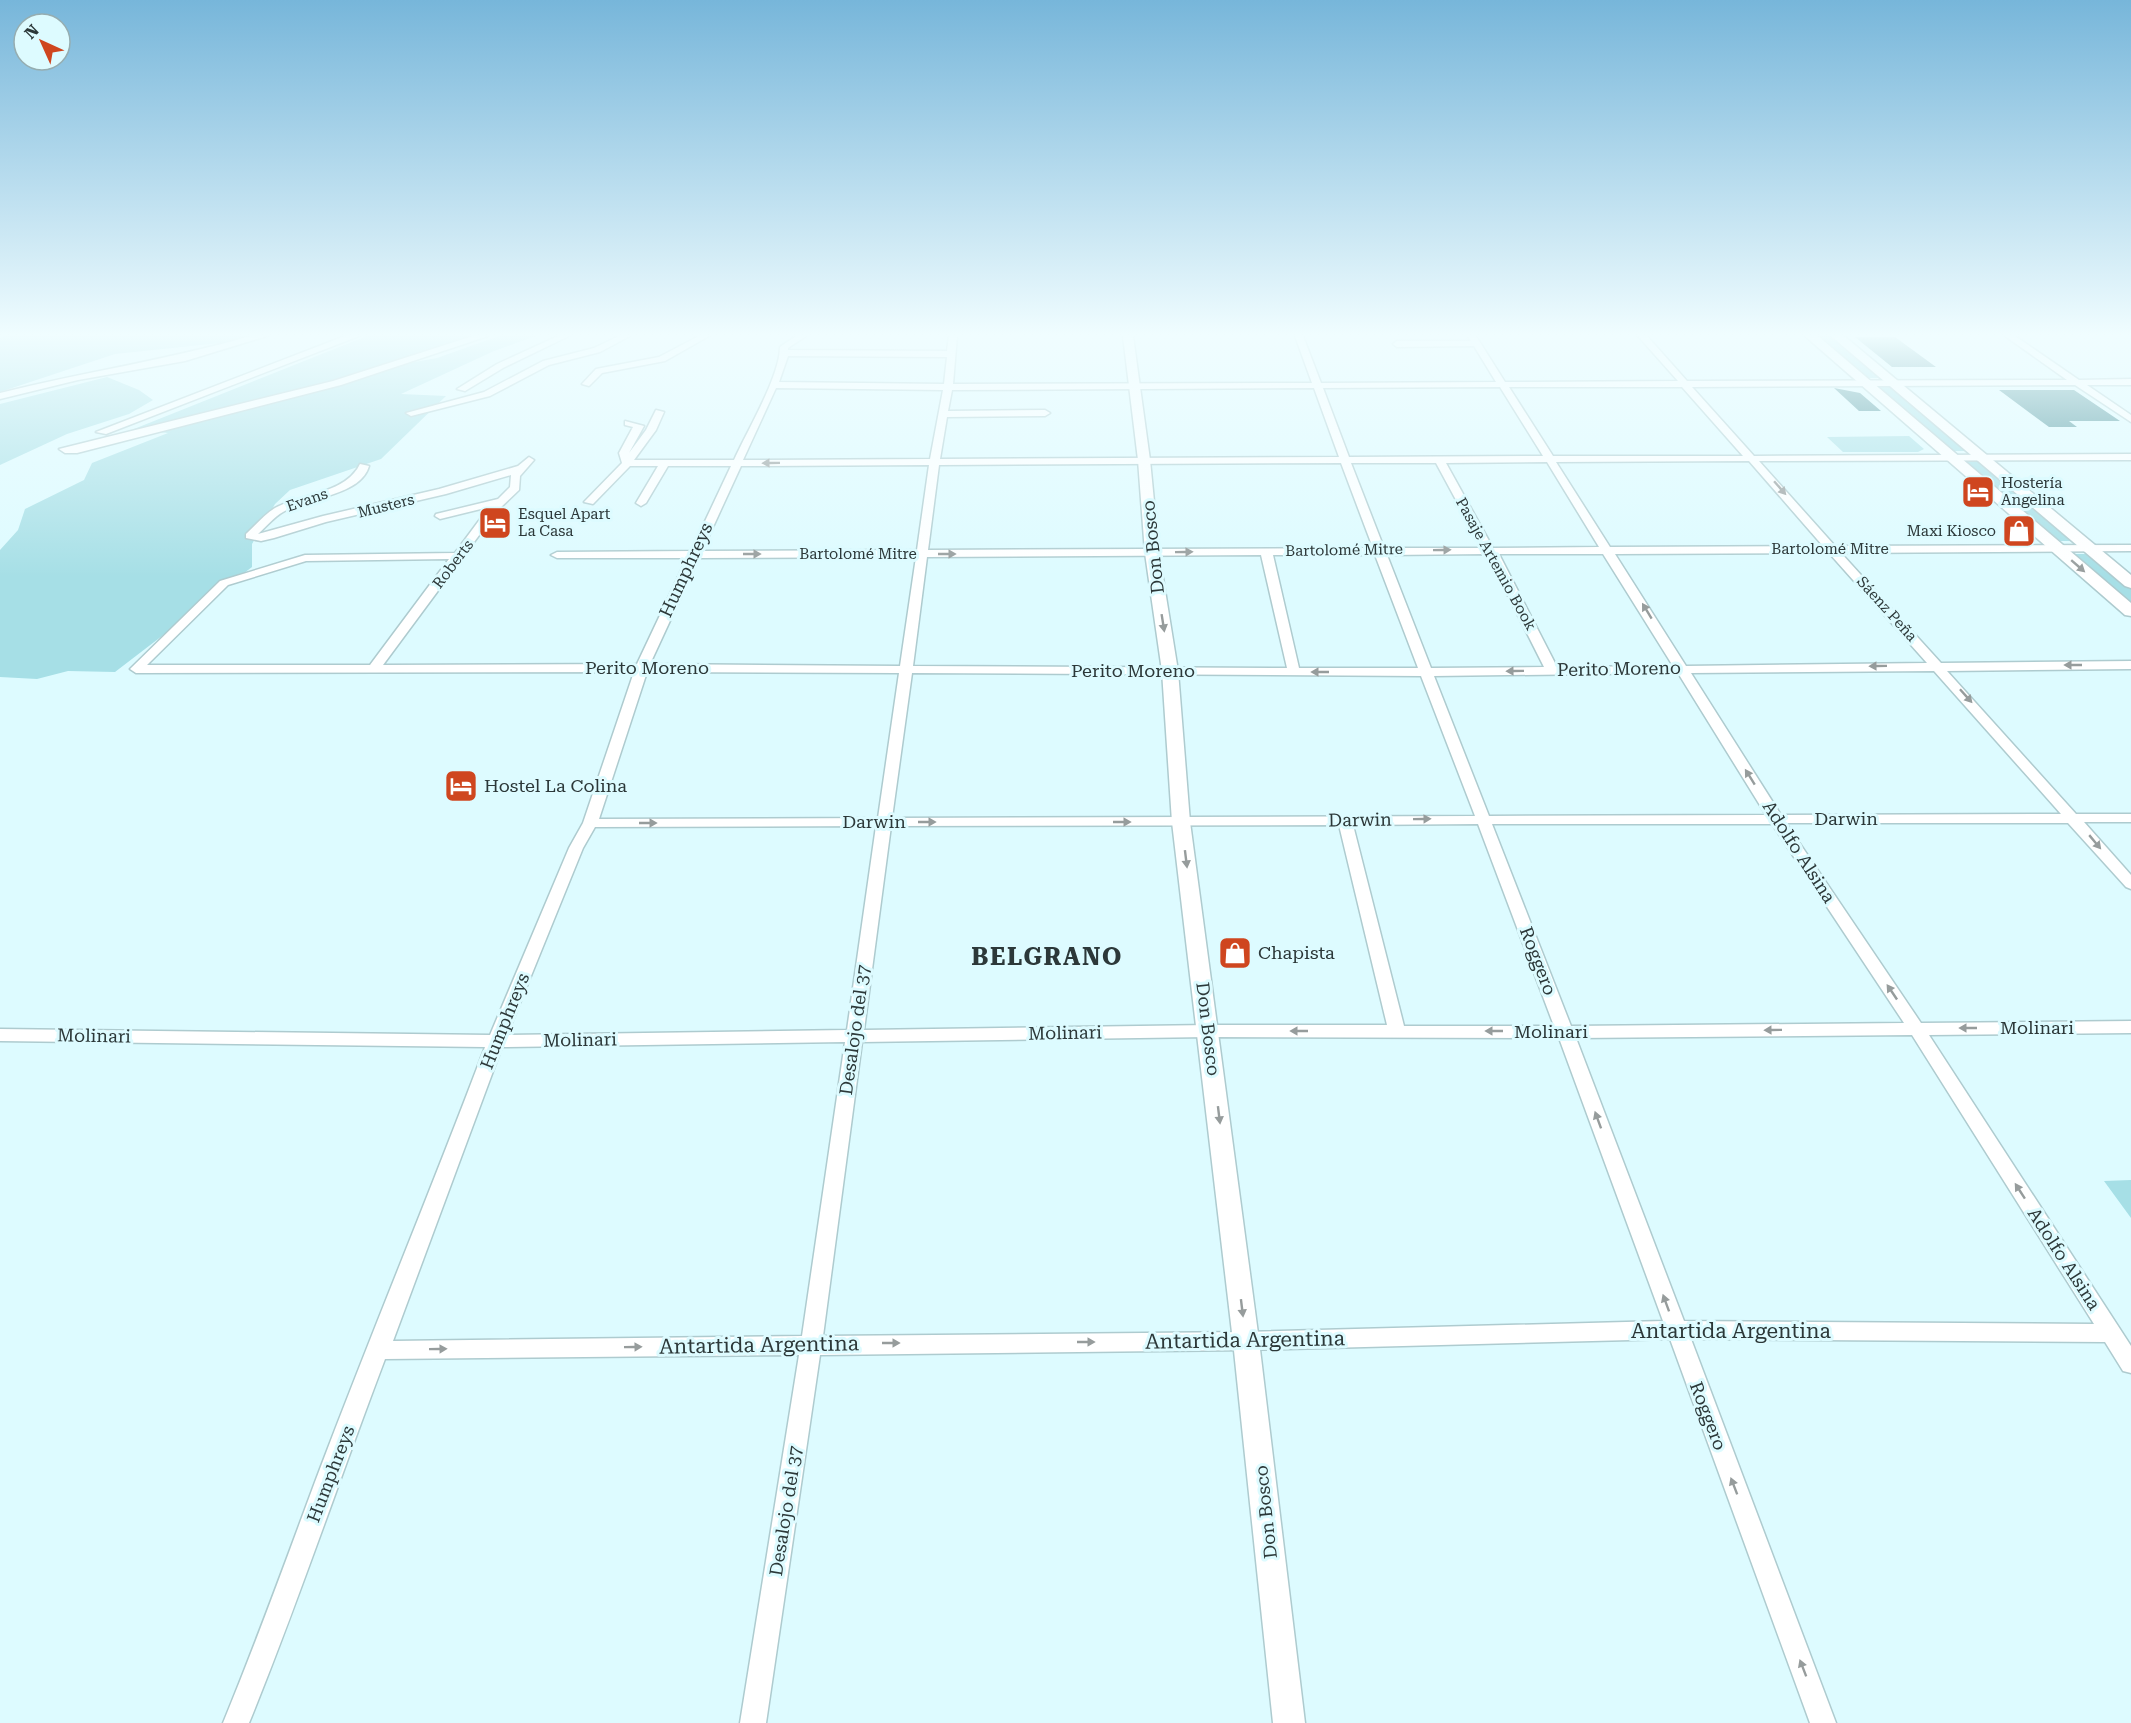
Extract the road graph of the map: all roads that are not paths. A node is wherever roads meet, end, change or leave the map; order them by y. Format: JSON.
{"nodes":[{"id":1,"x":142,"y":416,"type":"edge"},
{"id":2,"x":205,"y":416,"type":"edge"},
{"id":3,"x":657,"y":416,"type":"edge"},
{"id":4,"x":758,"y":416,"type":"edge"},
{"id":5,"x":943,"y":416,"type":"edge"},
{"id":6,"x":1138,"y":416,"type":"edge"},
{"id":7,"x":1328,"y":416,"type":"edge"},
{"id":8,"x":1523,"y":416,"type":"edge"},
{"id":9,"x":1715,"y":416,"type":"edge"},
{"id":10,"x":1904,"y":416,"type":"edge"},
{"id":11,"x":1934,"y":416,"type":"edge"},
{"id":12,"x":628,"y":423,"type":"dead end"},
{"id":13,"x":1983,"y":457,"type":"junction"},
{"id":14,"x":2131,"y":457,"type":"edge"},
{"id":15,"x":1952,"y":458,"type":"junction"},
{"id":16,"x":1344,"y":459,"type":"junction"},
{"id":17,"x":1439,"y":459,"type":"junction"},
{"id":18,"x":1549,"y":459,"type":"junction"},
{"id":19,"x":1754,"y":459,"type":"junction"},
{"id":20,"x":1144,"y":460,"type":"junction"},
{"id":21,"x":935,"y":461,"type":"junction"},
{"id":22,"x":627,"y":462,"type":"junction"},
{"id":23,"x":665,"y":463,"type":"junction"},
{"id":24,"x":736,"y":463,"type":"junction"},
{"id":25,"x":526,"y":464,"type":"joint"},
{"id":26,"x":364,"y":466,"type":"dead end"},
{"id":27,"x":514,"y":480,"type":"junction"},
{"id":28,"x":502,"y":501,"type":"junction"},
{"id":29,"x":589,"y":502,"type":"dead end"},
{"id":30,"x":436,"y":503,"type":"dead end"},
{"id":31,"x":641,"y":503,"type":"dead end"},
{"id":32,"x":440,"y":516,"type":"dead end"},
{"id":33,"x":250,"y":536,"type":"joint"},
{"id":34,"x":2056,"y":547,"type":"junction"},
{"id":35,"x":2089,"y":548,"type":"junction"},
{"id":36,"x":2131,"y":548,"type":"edge"},
{"id":37,"x":1489,"y":549,"type":"junction"},
{"id":38,"x":1609,"y":549,"type":"junction"},
{"id":39,"x":1834,"y":549,"type":"junction"},
{"id":40,"x":1379,"y":550,"type":"junction"},
{"id":41,"x":1266,"y":551,"type":"junction"},
{"id":42,"x":1152,"y":553,"type":"junction"},
{"id":43,"x":924,"y":554,"type":"junction"},
{"id":44,"x":460,"y":555,"type":"junction"},
{"id":45,"x":557,"y":555,"type":"dead end"},
{"id":46,"x":693,"y":555,"type":"junction"},
{"id":47,"x":2131,"y":583,"type":"edge"},
{"id":48,"x":2131,"y":611,"type":"edge"},
{"id":49,"x":1938,"y":665,"type":"junction"},
{"id":50,"x":2131,"y":665,"type":"edge"},
{"id":51,"x":642,"y":668,"type":"junction"},
{"id":52,"x":1682,"y":668,"type":"junction"},
{"id":53,"x":373,"y":669,"type":"junction"},
{"id":54,"x":1552,"y":670,"type":"junction"},
{"id":55,"x":907,"y":671,"type":"junction"},
{"id":56,"x":1170,"y":671,"type":"junction"},
{"id":57,"x":1294,"y":671,"type":"junction"},
{"id":58,"x":1428,"y":672,"type":"junction"},
{"id":59,"x":2131,"y":818,"type":"edge"},
{"id":60,"x":1483,"y":819,"type":"junction"},
{"id":61,"x":1776,"y":819,"type":"junction"},
{"id":62,"x":2076,"y":819,"type":"junction"},
{"id":63,"x":1345,"y":820,"type":"junction"},
{"id":64,"x":886,"y":822,"type":"junction"},
{"id":65,"x":1181,"y":822,"type":"junction"},
{"id":66,"x":590,"y":823,"type":"junction"},
{"id":67,"x":2131,"y":884,"type":"edge"},
{"id":68,"x":1916,"y":1028,"type":"junction"},
{"id":69,"x":2131,"y":1028,"type":"edge"},
{"id":70,"x":1209,"y":1031,"type":"junction"},
{"id":71,"x":1397,"y":1031,"type":"junction"},
{"id":72,"x":1566,"y":1032,"type":"junction"},
{"id":73,"x":0,"y":1035,"type":"edge"},
{"id":74,"x":854,"y":1037,"type":"junction"},
{"id":75,"x":496,"y":1041,"type":"junction"},
{"id":76,"x":1676,"y":1330,"type":"junction"},
{"id":77,"x":2111,"y":1333,"type":"junction"},
{"id":78,"x":1246,"y":1341,"type":"junction"},
{"id":79,"x":812,"y":1344,"type":"junction"},
{"id":80,"x":380,"y":1350,"type":"junction"},
{"id":81,"x":2131,"y":1364,"type":"edge"},
{"id":82,"x":236,"y":1723,"type":"edge"},
{"id":83,"x":753,"y":1723,"type":"edge"},
{"id":84,"x":1289,"y":1723,"type":"edge"},
{"id":85,"x":1823,"y":1723,"type":"edge"}],
"edges":[{"from":1,"to":2,"type":"street"},
{"from":3,"to":22,"type":"street"},
{"from":4,"to":24,"type":"street","name":"Humphreys"},
{"from":5,"to":21,"type":"street","name":"Desalojo del 37"},
{"from":6,"to":20,"type":"street","name":"Don Bosco"},
{"from":7,"to":16,"type":"street","name":"Roggero"},
{"from":8,"to":18,"type":"street","name":"Adolfo Alsina"},
{"from":9,"to":19,"type":"street","name":"Sáenz Peña"},
{"from":10,"to":15,"type":"main road"},
{"from":11,"to":13,"type":"main road"},
{"from":12,"to":22,"type":"street"},
{"from":13,"to":14,"type":"street"},
{"from":13,"to":15,"type":"street"},
{"from":13,"to":35,"type":"main road"},
{"from":15,"to":19,"type":"street"},
{"from":15,"to":34,"type":"main road"},
{"from":16,"to":17,"type":"street"},
{"from":16,"to":20,"type":"street"},
{"from":16,"to":40,"type":"street","name":"Roggero"},
{"from":17,"to":18,"type":"street"},
{"from":17,"to":37,"type":"street","name":"Pasaje Artemio Book"},
{"from":18,"to":19,"type":"street"},
{"from":18,"to":38,"type":"street","name":"Adolfo Alsina"},
{"from":19,"to":39,"type":"street","name":"Sáenz Peña","one_way":true},
{"from":20,"to":21,"type":"street"},
{"from":20,"to":42,"type":"street","name":"Don Bosco"},
{"from":21,"to":24,"type":"street","one_way":true},
{"from":21,"to":43,"type":"street","name":"Desalojo del 37"},
{"from":22,"to":23,"type":"street"},
{"from":22,"to":29,"type":"street"},
{"from":23,"to":24,"type":"street"},
{"from":23,"to":31,"type":"street"},
{"from":24,"to":46,"type":"street","name":"Humphreys"},
{"from":25,"to":27,"type":"street","name":"Roberts"},
{"from":25,"to":33,"type":"street","name":"Musters"},
{"from":26,"to":33,"type":"street","name":"Evans"},
{"from":27,"to":28,"type":"street","name":"Roberts"},
{"from":27,"to":30,"type":"street"},
{"from":28,"to":32,"type":"street"},
{"from":28,"to":44,"type":"street","name":"Roberts"},
{"from":34,"to":35,"type":"street","name":"Bartolomé Mitre"},
{"from":34,"to":39,"type":"street","name":"Bartolomé Mitre"},
{"from":34,"to":48,"type":"main road","one_way":true},
{"from":35,"to":36,"type":"street","name":"Bartolomé Mitre"},
{"from":35,"to":47,"type":"main road"},
{"from":37,"to":38,"type":"street","name":"Bartolomé Mitre"},
{"from":40,"to":37,"type":"street","name":"Bartolomé Mitre","one_way":true},
{"from":37,"to":54,"type":"street","name":"Pasaje Artemio Book"},
{"from":38,"to":39,"type":"street","name":"Bartolomé Mitre"},
{"from":52,"to":38,"type":"street","name":"Adolfo Alsina","one_way":true},
{"from":39,"to":49,"type":"street","name":"Sáenz Peña"},
{"from":40,"to":41,"type":"street","name":"Bartolomé Mitre"},
{"from":40,"to":58,"type":"street","name":"Roggero"},
{"from":42,"to":41,"type":"street","name":"Bartolomé Mitre","one_way":true},
{"from":41,"to":57,"type":"street"},
{"from":43,"to":42,"type":"street","name":"Bartolomé Mitre","one_way":true},
{"from":42,"to":56,"type":"street","name":"Don Bosco","one_way":true},
{"from":46,"to":43,"type":"street","name":"Bartolomé Mitre","one_way":true},
{"from":43,"to":55,"type":"street","name":"Desalojo del 37"},
{"from":44,"to":53,"type":"street","name":"Roberts"},
{"from":44,"to":53,"type":"street","name":"Perito Moreno"},
{"from":45,"to":46,"type":"street","name":"Bartolomé Mitre"},
{"from":46,"to":51,"type":"street","name":"Humphreys"},
{"from":50,"to":49,"type":"street","name":"Perito Moreno","one_way":true},
{"from":49,"to":52,"type":"street","name":"Perito Moreno","one_way":true},
{"from":49,"to":62,"type":"street","name":"Sáenz Peña","one_way":true},
{"from":51,"to":53,"type":"street","name":"Perito Moreno"},
{"from":51,"to":55,"type":"street","name":"Perito Moreno"},
{"from":51,"to":66,"type":"street","name":"Humphreys"},
{"from":52,"to":54,"type":"street","name":"Perito Moreno"},
{"from":61,"to":52,"type":"street","name":"Adolfo Alsina","one_way":true},
{"from":54,"to":58,"type":"street","name":"Perito Moreno","one_way":true},
{"from":55,"to":56,"type":"street","name":"Perito Moreno"},
{"from":55,"to":64,"type":"street","name":"Desalojo del 37"},
{"from":56,"to":57,"type":"street","name":"Perito Moreno"},
{"from":56,"to":65,"type":"street","name":"Don Bosco"},
{"from":58,"to":57,"type":"street","name":"Perito Moreno","one_way":true},
{"from":58,"to":60,"type":"street","name":"Roggero"},
{"from":59,"to":62,"type":"street","name":"Darwin"},
{"from":60,"to":61,"type":"street","name":"Darwin"},
{"from":63,"to":60,"type":"street","name":"Darwin","one_way":true},
{"from":60,"to":72,"type":"street","name":"Roggero"},
{"from":61,"to":62,"type":"street","name":"Darwin"},
{"from":68,"to":61,"type":"street","name":"Adolfo Alsina","one_way":true},
{"from":62,"to":67,"type":"street","name":"Sáenz Peña","one_way":true},
{"from":63,"to":65,"type":"street","name":"Darwin"},
{"from":63,"to":71,"type":"street"},
{"from":64,"to":65,"type":"street","name":"Darwin","one_way":true},
{"from":66,"to":64,"type":"street","name":"Darwin","one_way":true},
{"from":64,"to":74,"type":"street","name":"Desalojo del 37"},
{"from":65,"to":70,"type":"street","name":"Don Bosco","one_way":true},
{"from":66,"to":75,"type":"street","name":"Humphreys"},
{"from":69,"to":68,"type":"street","name":"Molinari","one_way":true},
{"from":68,"to":72,"type":"street","name":"Molinari","one_way":true},
{"from":77,"to":68,"type":"street","name":"Adolfo Alsina","one_way":true},
{"from":71,"to":70,"type":"street","name":"Molinari","one_way":true},
{"from":70,"to":74,"type":"street","name":"Molinari"},
{"from":70,"to":78,"type":"street","name":"Don Bosco","one_way":true},
{"from":72,"to":71,"type":"street","name":"Molinari","one_way":true},
{"from":76,"to":72,"type":"street","name":"Roggero","one_way":true},
{"from":73,"to":75,"type":"street","name":"Molinari"},
{"from":74,"to":75,"type":"street","name":"Molinari"},
{"from":74,"to":79,"type":"street","name":"Desalojo del 37"},
{"from":75,"to":80,"type":"street","name":"Humphreys"},
{"from":76,"to":77,"type":"street","name":"Antartida Argentina"},
{"from":76,"to":78,"type":"street","name":"Antartida Argentina"},
{"from":85,"to":76,"type":"street","name":"Roggero","one_way":true},
{"from":77,"to":81,"type":"street","name":"Adolfo Alsina"},
{"from":79,"to":78,"type":"street","name":"Antartida Argentina","one_way":true},
{"from":78,"to":84,"type":"street","name":"Don Bosco"},
{"from":80,"to":79,"type":"street","name":"Antartida Argentina","one_way":true},
{"from":79,"to":83,"type":"street","name":"Desalojo del 37"},
{"from":80,"to":82,"type":"street","name":"Humphreys"}]}
